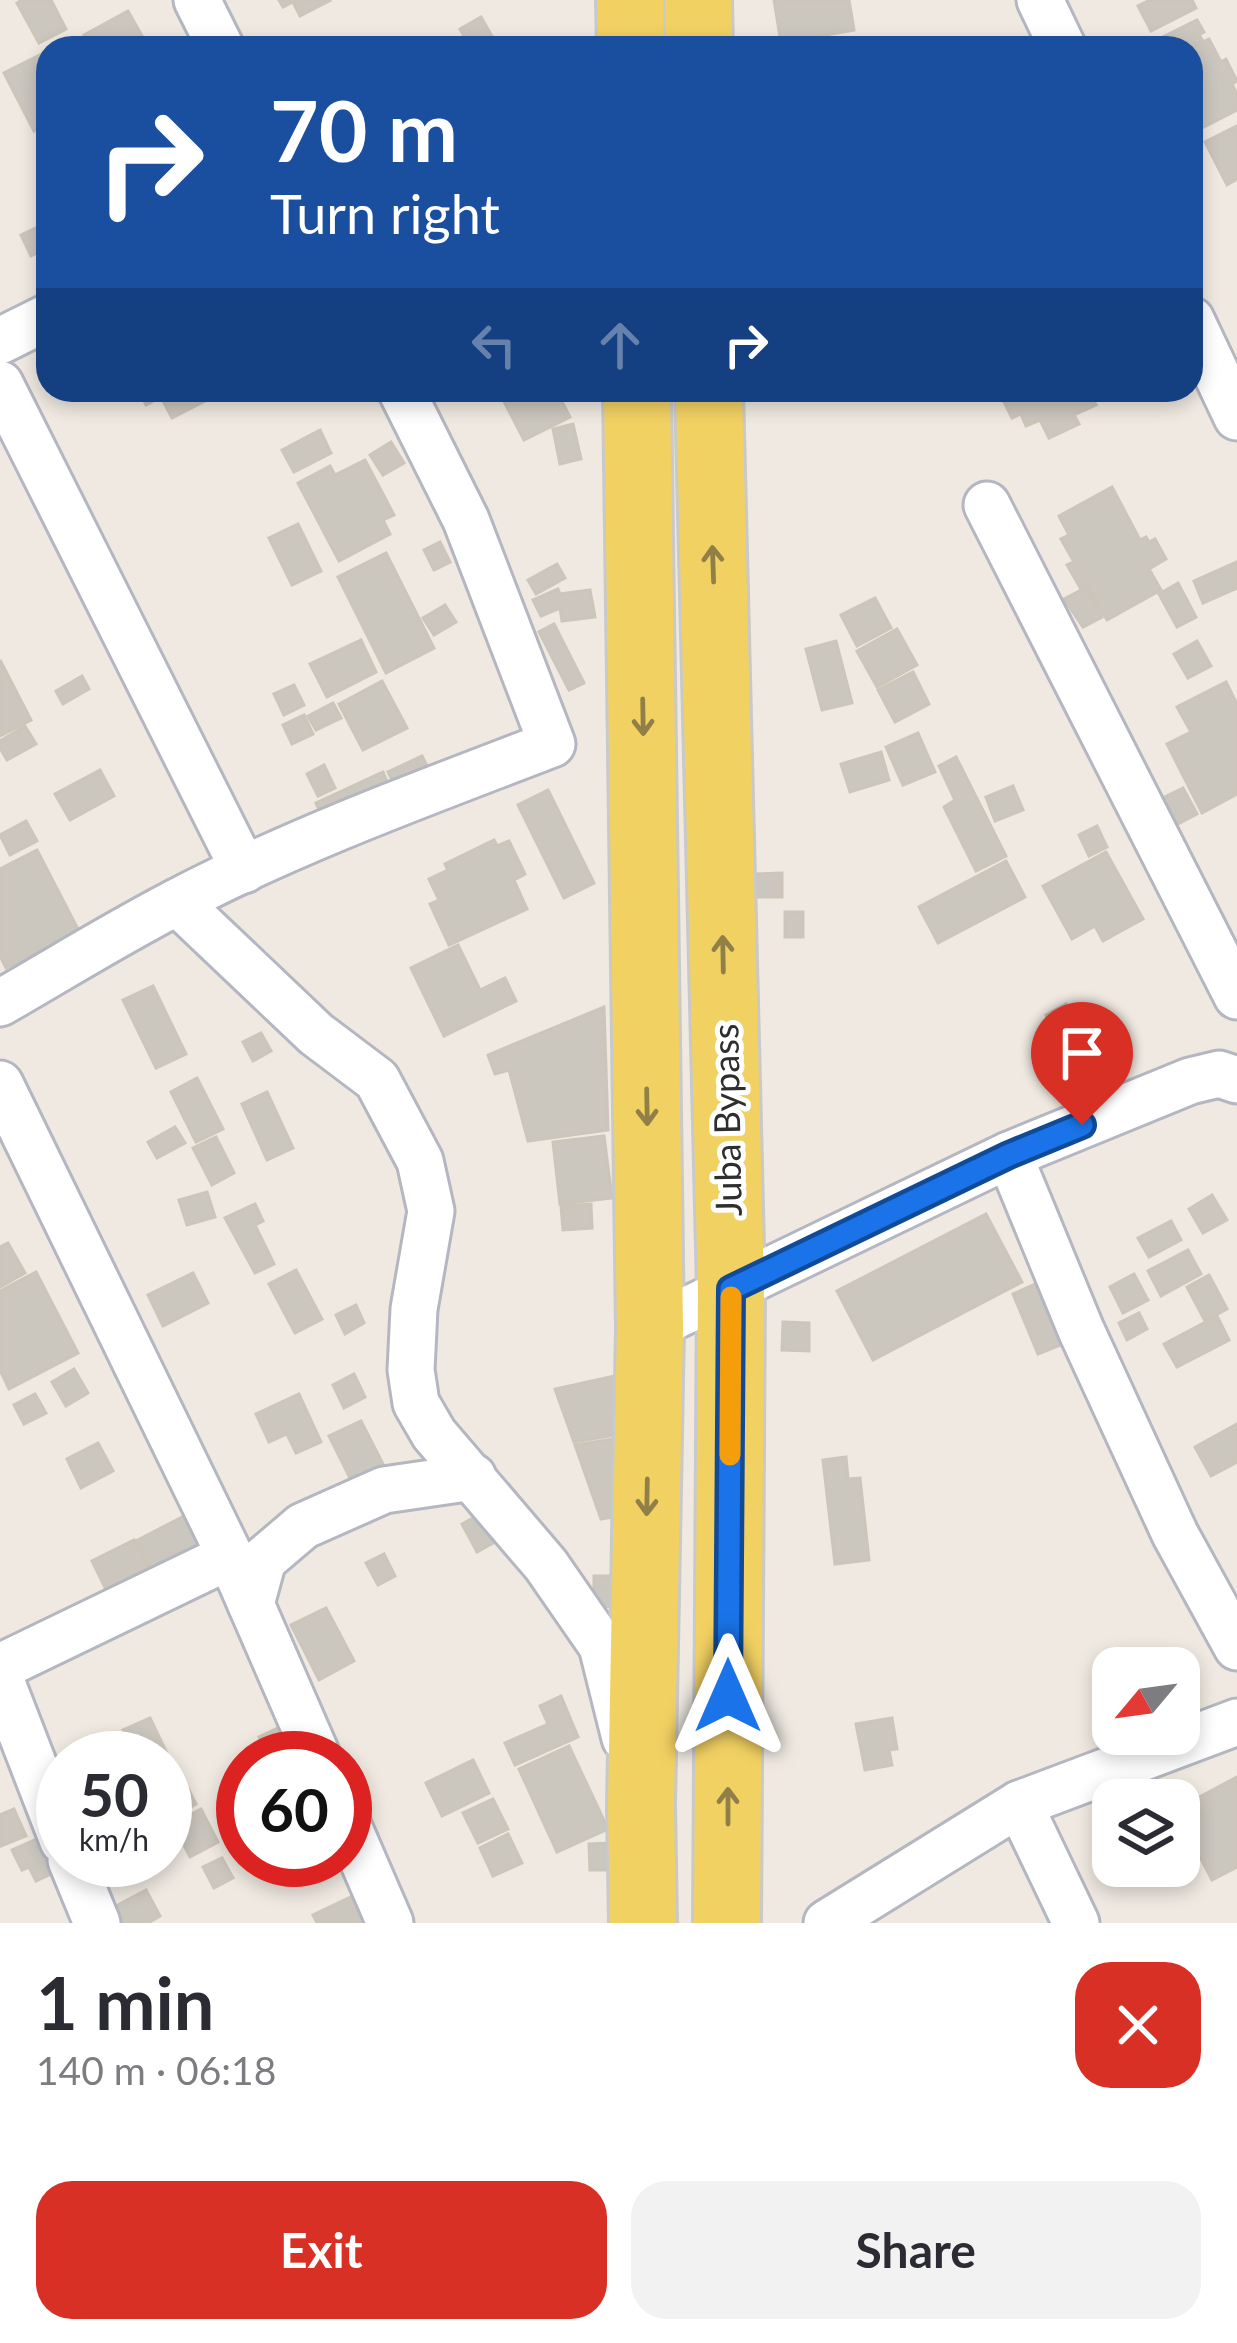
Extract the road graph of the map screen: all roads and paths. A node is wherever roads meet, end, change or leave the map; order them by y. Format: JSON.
{"nodes":[{"id":1,"x":196,"y":0,"type":"edge"},
{"id":2,"x":631,"y":0,"type":"edge"},
{"id":3,"x":698,"y":0,"type":"edge"},
{"id":4,"x":1040,"y":0,"type":"edge"},
{"id":5,"x":215,"y":36,"type":"edge"},
{"id":6,"x":631,"y":36,"type":"edge"},
{"id":7,"x":699,"y":36,"type":"edge"},
{"id":8,"x":1057,"y":36,"type":"edge"},
{"id":9,"x":36,"y":322,"type":"edge"},
{"id":10,"x":0,"y":341,"type":"edge"},
{"id":11,"x":1203,"y":345,"type":"edge"},
{"id":12,"x":0,"y":383,"type":"edge"},
{"id":13,"x":407,"y":402,"type":"edge"},
{"id":14,"x":637,"y":402,"type":"edge"},
{"id":15,"x":709,"y":402,"type":"edge"},
{"id":16,"x":1237,"y":417,"type":"edge"},
{"id":17,"x":987,"y":505,"type":"dead end"},
{"id":18,"x":244,"y":870,"type":"junction"},
{"id":19,"x":177,"y":902,"type":"junction"},
{"id":20,"x":1237,"y":995,"type":"edge"},
{"id":21,"x":0,"y":1003,"type":"edge"},
{"id":22,"x":1237,"y":1080,"type":"edge"},
{"id":23,"x":0,"y":1084,"type":"edge"},
{"id":24,"x":1009,"y":1155,"type":"junction"},
{"id":25,"x":731,"y":1289,"type":"junction"},
{"id":26,"x":650,"y":1328,"type":"junction"},
{"id":27,"x":473,"y":1478,"type":"junction"},
{"id":28,"x":230,"y":1556,"type":"junction"},
{"id":29,"x":251,"y":1604,"type":"junction"},
{"id":30,"x":1237,"y":1647,"type":"edge"},
{"id":31,"x":0,"y":1667,"type":"edge"},
{"id":32,"x":0,"y":1678,"type":"edge"},
{"id":33,"x":1237,"y":1722,"type":"edge"},
{"id":34,"x":306,"y":1731,"type":"edge"},
{"id":35,"x":36,"y":1771,"type":"edge"},
{"id":36,"x":1019,"y":1804,"type":"junction"},
{"id":37,"x":641,"y":1805,"type":"junction"},
{"id":38,"x":372,"y":1881,"type":"edge"},
{"id":39,"x":83,"y":1887,"type":"edge"},
{"id":40,"x":98,"y":1923,"type":"edge"},
{"id":41,"x":390,"y":1923,"type":"edge"},
{"id":42,"x":644,"y":1923,"type":"edge"},
{"id":43,"x":727,"y":1923,"type":"edge"},
{"id":44,"x":827,"y":1923,"type":"edge"},
{"id":45,"x":1076,"y":1923,"type":"edge"}],
"edges":[{"from":1,"to":5,"type":"street"},
{"from":2,"to":6,"type":"main road"},
{"from":3,"to":7,"type":"main road"},
{"from":4,"to":8,"type":"street"},
{"from":9,"to":10,"type":"street"},
{"from":11,"to":16,"type":"street"},
{"from":12,"to":18,"type":"street"},
{"from":13,"to":18,"type":"street"},
{"from":14,"to":26,"type":"main road","one_way":true},
{"from":25,"to":15,"type":"main road","name":"Juba Bypass","one_way":true},
{"from":17,"to":20,"type":"street"},
{"from":18,"to":19,"type":"street"},
{"from":19,"to":21,"type":"street"},
{"from":19,"to":27,"type":"street"},
{"from":22,"to":24,"type":"street"},
{"from":23,"to":28,"type":"street"},
{"from":24,"to":25,"type":"street"},
{"from":24,"to":30,"type":"street"},
{"from":25,"to":26,"type":"street"},
{"from":43,"to":25,"type":"main road","name":"Juba Bypass","one_way":true},
{"from":26,"to":37,"type":"main road","one_way":true},
{"from":27,"to":29,"type":"street"},
{"from":27,"to":37,"type":"street"},
{"from":28,"to":29,"type":"street"},
{"from":28,"to":31,"type":"street"},
{"from":29,"to":34,"type":"street"},
{"from":32,"to":35,"type":"street"},
{"from":33,"to":36,"type":"street"},
{"from":36,"to":44,"type":"street"},
{"from":36,"to":45,"type":"street"},
{"from":37,"to":42,"type":"main road"},
{"from":38,"to":41,"type":"street"},
{"from":39,"to":40,"type":"street"}]}
